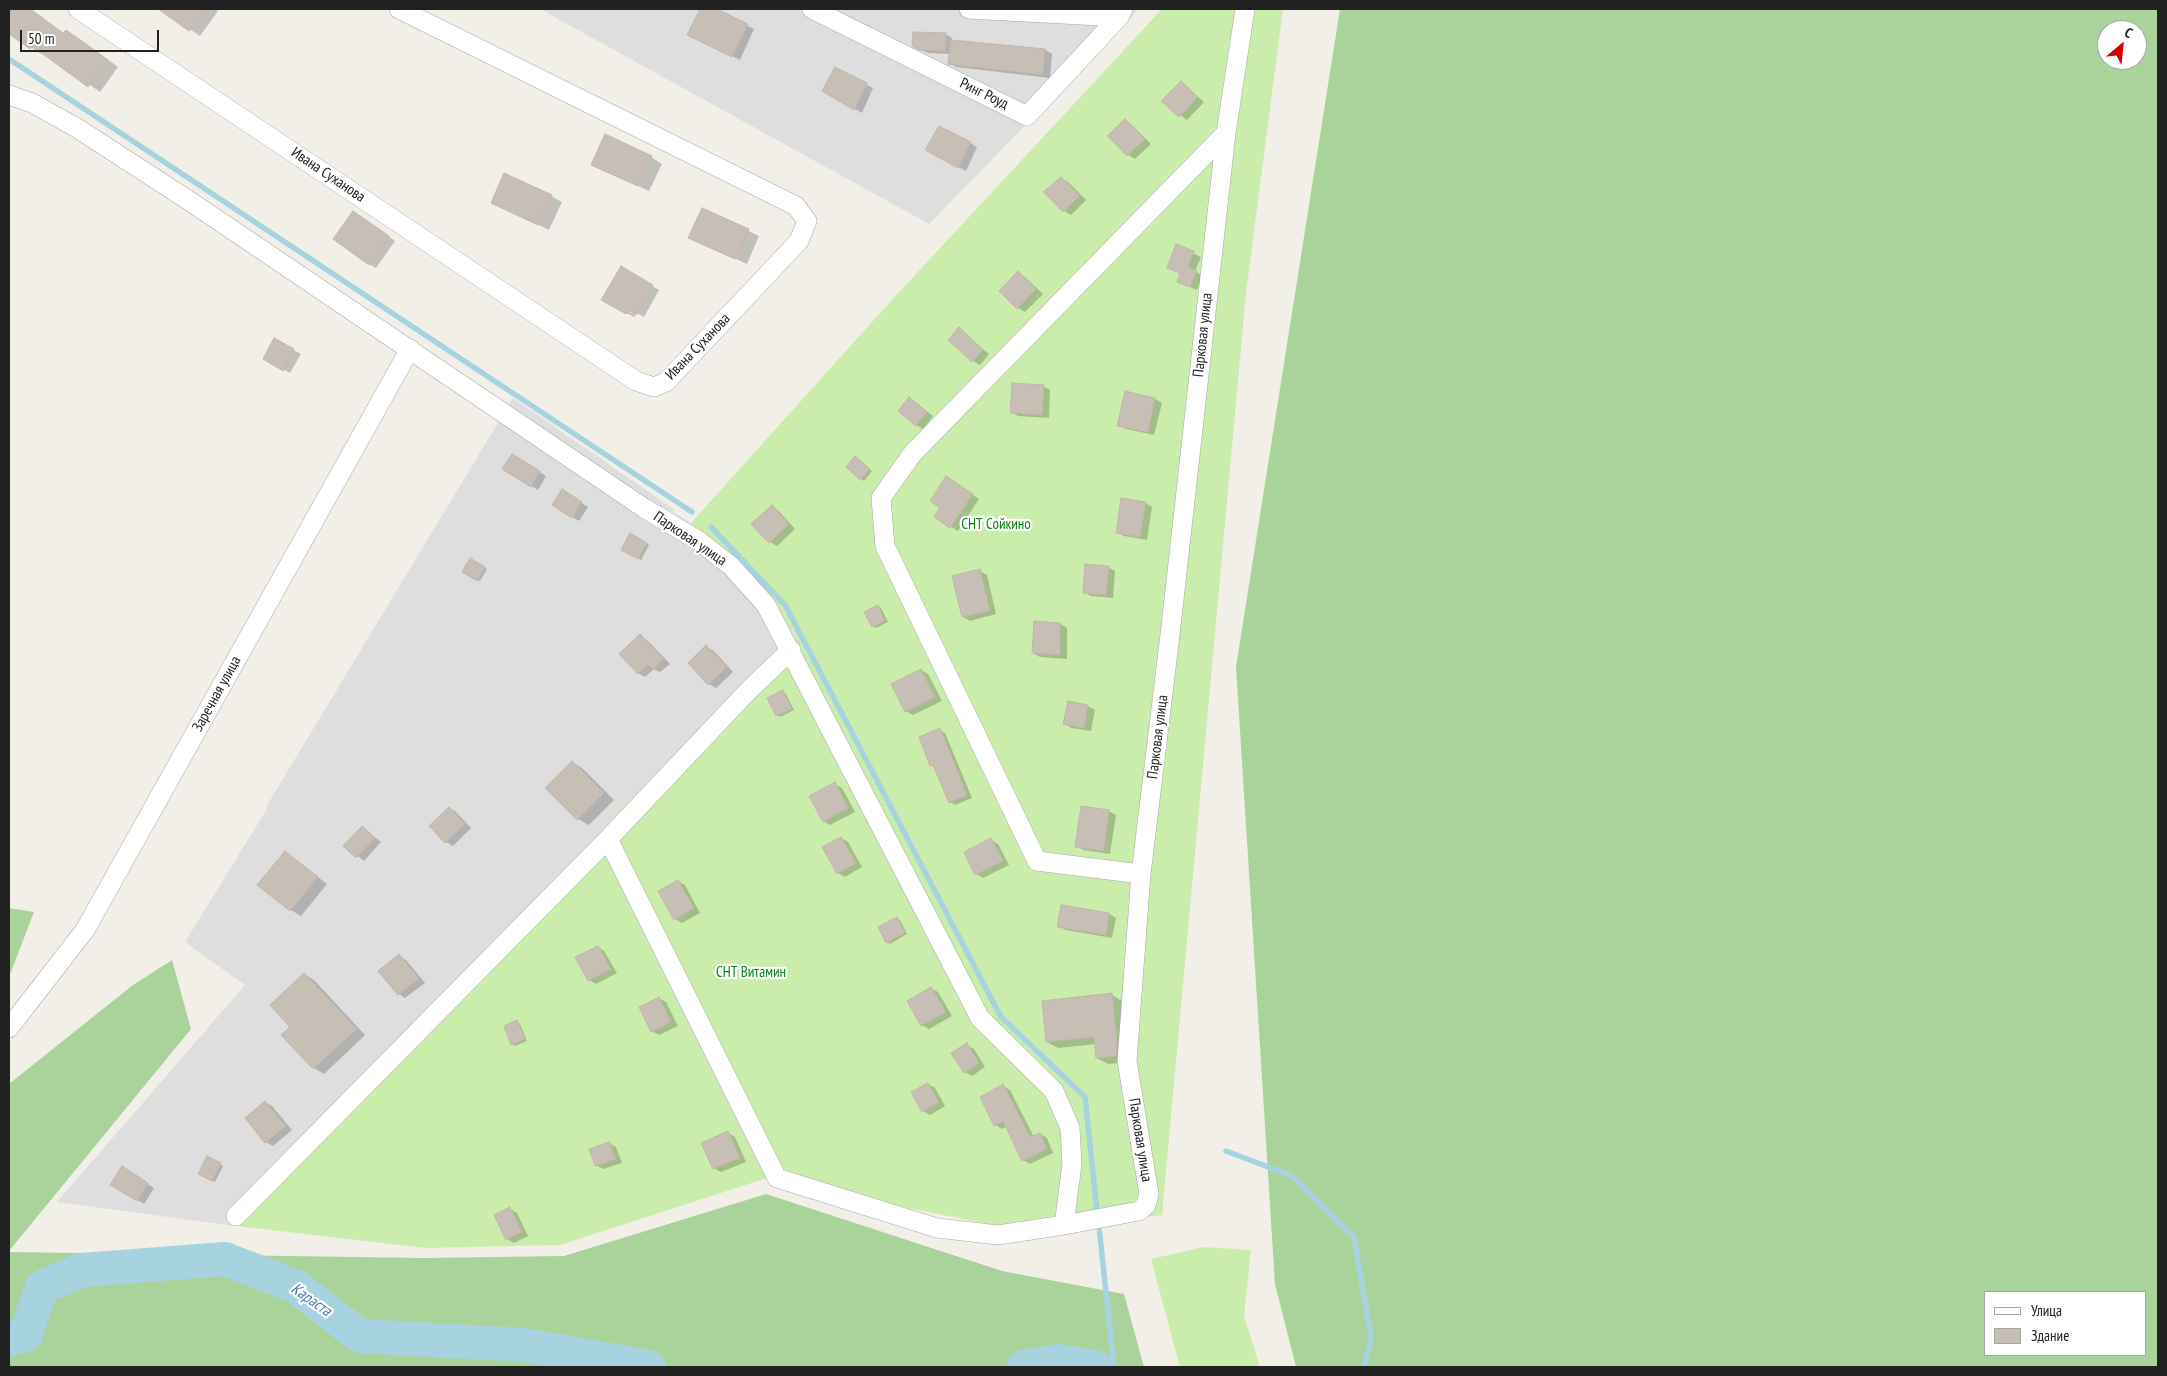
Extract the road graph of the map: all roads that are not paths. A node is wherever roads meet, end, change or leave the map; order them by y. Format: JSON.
{"nodes":[{"id":1,"x":79,"y":9,"type":"edge"},
{"id":2,"x":398,"y":9,"type":"edge"},
{"id":3,"x":812,"y":9,"type":"edge"},
{"id":4,"x":969,"y":9,"type":"edge"},
{"id":5,"x":1245,"y":9,"type":"edge"},
{"id":6,"x":1121,"y":13,"type":"edge"},
{"id":7,"x":9,"y":95,"type":"edge"},
{"id":8,"x":1226,"y":133,"type":"junction"},
{"id":9,"x":410,"y":349,"type":"junction"},
{"id":10,"x":791,"y":650,"type":"junction"},
{"id":11,"x":608,"y":839,"type":"junction"},
{"id":12,"x":1141,"y":874,"type":"junction"},
{"id":13,"x":9,"y":1028,"type":"edge"},
{"id":14,"x":236,"y":1216,"type":"dead end"},
{"id":15,"x":1064,"y":1225,"type":"junction"}],
"edges":[{"from":1,"to":2,"type":"street","name":"Ивана Суханова"},
{"from":3,"to":6,"type":"street","name":"Ринг Роуд"},
{"from":4,"to":6,"type":"street"},
{"from":5,"to":8,"type":"street","name":"Парковая улица"},
{"from":7,"to":9,"type":"street","name":"Парковая улица"},
{"from":8,"to":12,"type":"street","name":"Парковая улица"},
{"from":8,"to":12,"type":"street"},
{"from":9,"to":10,"type":"street","name":"Парковая улица"},
{"from":9,"to":13,"type":"street","name":"Заречная улица"},
{"from":10,"to":11,"type":"street"},
{"from":10,"to":15,"type":"street","name":"Парковая улица"},
{"from":11,"to":14,"type":"street"},
{"from":11,"to":15,"type":"street"},
{"from":12,"to":15,"type":"street","name":"Парковая улица"}]}
